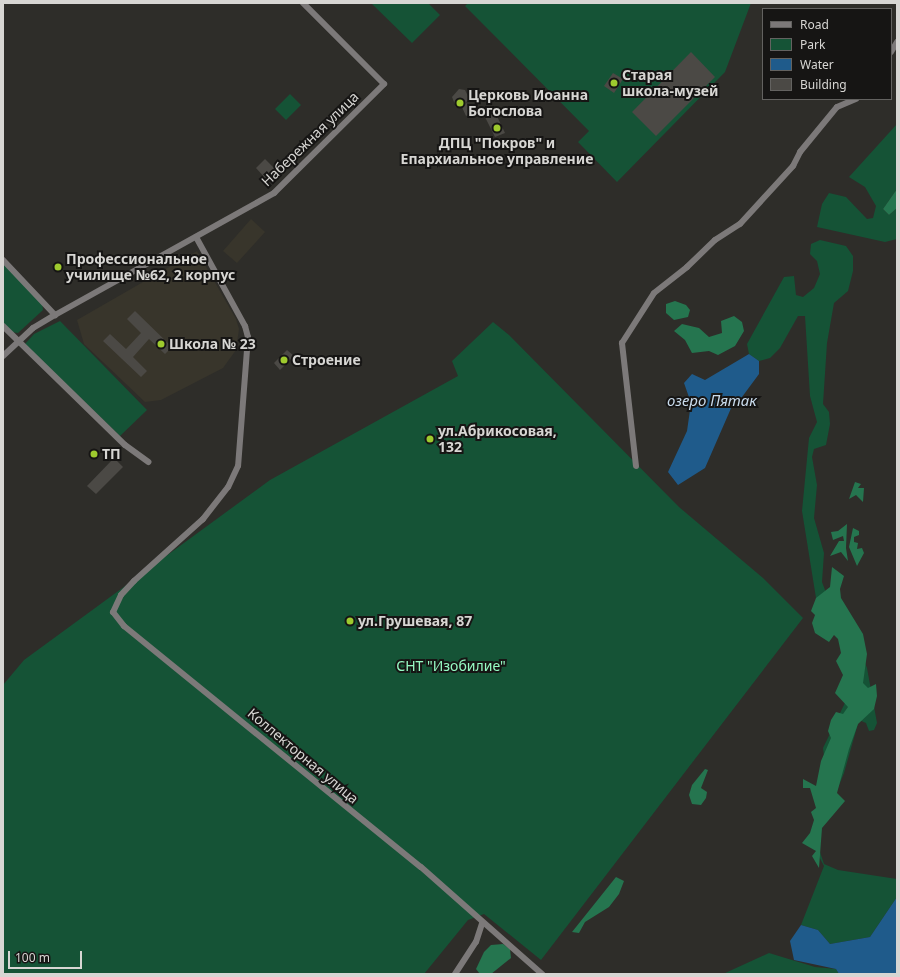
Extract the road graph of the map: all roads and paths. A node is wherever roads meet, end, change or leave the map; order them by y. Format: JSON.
{"nodes":[{"id":1,"x":303,"y":3,"type":"edge"},
{"id":2,"x":853,"y":100,"type":"edge"},
{"id":3,"x":196,"y":237,"type":"junction"},
{"id":4,"x":3,"y":260,"type":"edge"},
{"id":5,"x":55,"y":315,"type":"junction"},
{"id":6,"x":3,"y":326,"type":"edge"},
{"id":7,"x":18,"y":341,"type":"junction"},
{"id":8,"x":3,"y":356,"type":"edge"},
{"id":9,"x":148,"y":462,"type":"dead end"},
{"id":10,"x":636,"y":466,"type":"dead end"},
{"id":11,"x":482,"y":923,"type":"junction"},
{"id":12,"x":455,"y":974,"type":"edge"},
{"id":13,"x":542,"y":974,"type":"edge"}],
"edges":[{"from":1,"to":3,"type":"street","name":"Набережная улица"},
{"from":2,"to":10,"type":"street"},
{"from":3,"to":5,"type":"street","name":"Набережная улица"},
{"from":3,"to":11,"type":"street","name":"Коллекторная улица"},
{"from":4,"to":5,"type":"street"},
{"from":5,"to":7,"type":"street","name":"Набережная улица"},
{"from":6,"to":7,"type":"street"},
{"from":7,"to":8,"type":"street","name":"Набережная улица"},
{"from":7,"to":9,"type":"street"},
{"from":11,"to":12,"type":"street"},
{"from":11,"to":13,"type":"street","name":"Коллекторная улица"}]}
